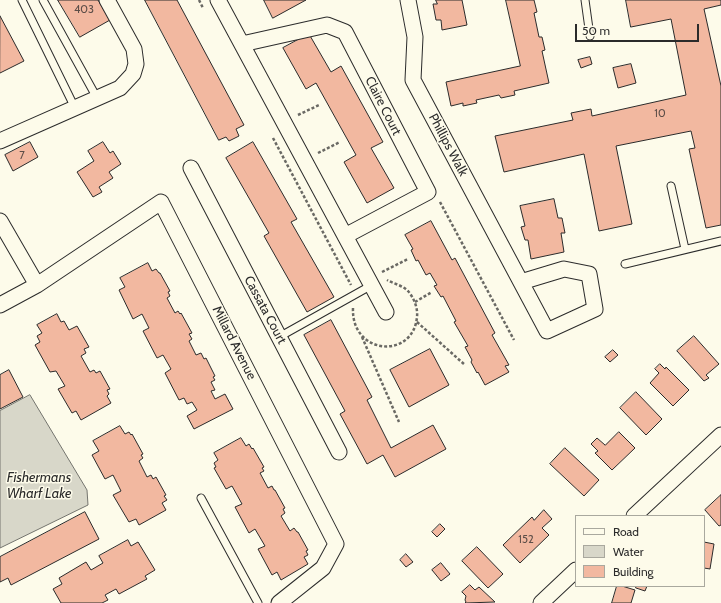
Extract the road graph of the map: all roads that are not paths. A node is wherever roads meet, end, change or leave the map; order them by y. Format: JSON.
{"nodes":[{"id":1,"x":22,"y":0,"type":"edge"},
{"id":2,"x":43,"y":0,"type":"edge"},
{"id":3,"x":107,"y":0,"type":"edge"},
{"id":4,"x":218,"y":0,"type":"edge"},
{"id":5,"x":408,"y":0,"type":"edge"},
{"id":6,"x":585,"y":0,"type":"edge"},
{"id":7,"x":590,"y":36,"type":"dead end"},
{"id":8,"x":242,"y":44,"type":"junction"},
{"id":9,"x":96,"y":98,"type":"junction"},
{"id":10,"x":75,"y":108,"type":"junction"},
{"id":11,"x":0,"y":141,"type":"edge"},
{"id":12,"x":191,"y":168,"type":"dead end"},
{"id":13,"x":671,"y":186,"type":"dead end"},
{"id":14,"x":0,"y":221,"type":"edge"},
{"id":15,"x":345,"y":236,"type":"junction"},
{"id":16,"x":721,"y":241,"type":"edge"},
{"id":17,"x":686,"y":249,"type":"junction"},
{"id":18,"x":625,"y":264,"type":"dead end"},
{"id":19,"x":521,"y":282,"type":"junction"},
{"id":20,"x":37,"y":285,"type":"junction"},
{"id":21,"x":372,"y":285,"type":"junction"},
{"id":22,"x":0,"y":305,"type":"edge"},
{"id":23,"x":386,"y":312,"type":"dead end"},
{"id":24,"x":279,"y":337,"type":"junction"},
{"id":25,"x":721,"y":435,"type":"edge"},
{"id":26,"x":339,"y":452,"type":"dead end"},
{"id":27,"x":201,"y":498,"type":"dead end"},
{"id":28,"x":635,"y":515,"type":"edge"},
{"id":29,"x":575,"y":571,"type":"edge"},
{"id":30,"x":258,"y":603,"type":"edge"},
{"id":31,"x":279,"y":603,"type":"edge"},
{"id":32,"x":541,"y":603,"type":"edge"}],
"edges":[{"from":1,"to":10,"type":"lane"},
{"from":2,"to":9,"type":"lane"},
{"from":3,"to":9,"type":"street"},
{"from":4,"to":8,"type":"street"},
{"from":5,"to":19,"type":"street","name":"Phillips Walk"},
{"from":6,"to":7,"type":"lane"},
{"from":8,"to":15,"type":"street"},
{"from":8,"to":15,"type":"street","name":"Claire Court"},
{"from":9,"to":10,"type":"street"},
{"from":10,"to":11,"type":"street"},
{"from":12,"to":24,"type":"street","name":"Cassata Court"},
{"from":13,"to":17,"type":"lane"},
{"from":14,"to":20,"type":"street"},
{"from":15,"to":21,"type":"street"},
{"from":16,"to":17,"type":"lane"},
{"from":17,"to":18,"type":"lane"},
{"from":19,"to":19,"type":"street","name":"Phillips Walk"},
{"from":20,"to":22,"type":"street","name":"Millard Avenue"},
{"from":20,"to":31,"type":"street","name":"Millard Avenue"},
{"from":21,"to":23,"type":"street"},
{"from":21,"to":24,"type":"lane"},
{"from":24,"to":26,"type":"street","name":"Cassata Court"},
{"from":25,"to":28,"type":"street"},
{"from":27,"to":30,"type":"lane"},
{"from":29,"to":32,"type":"street"}]}
